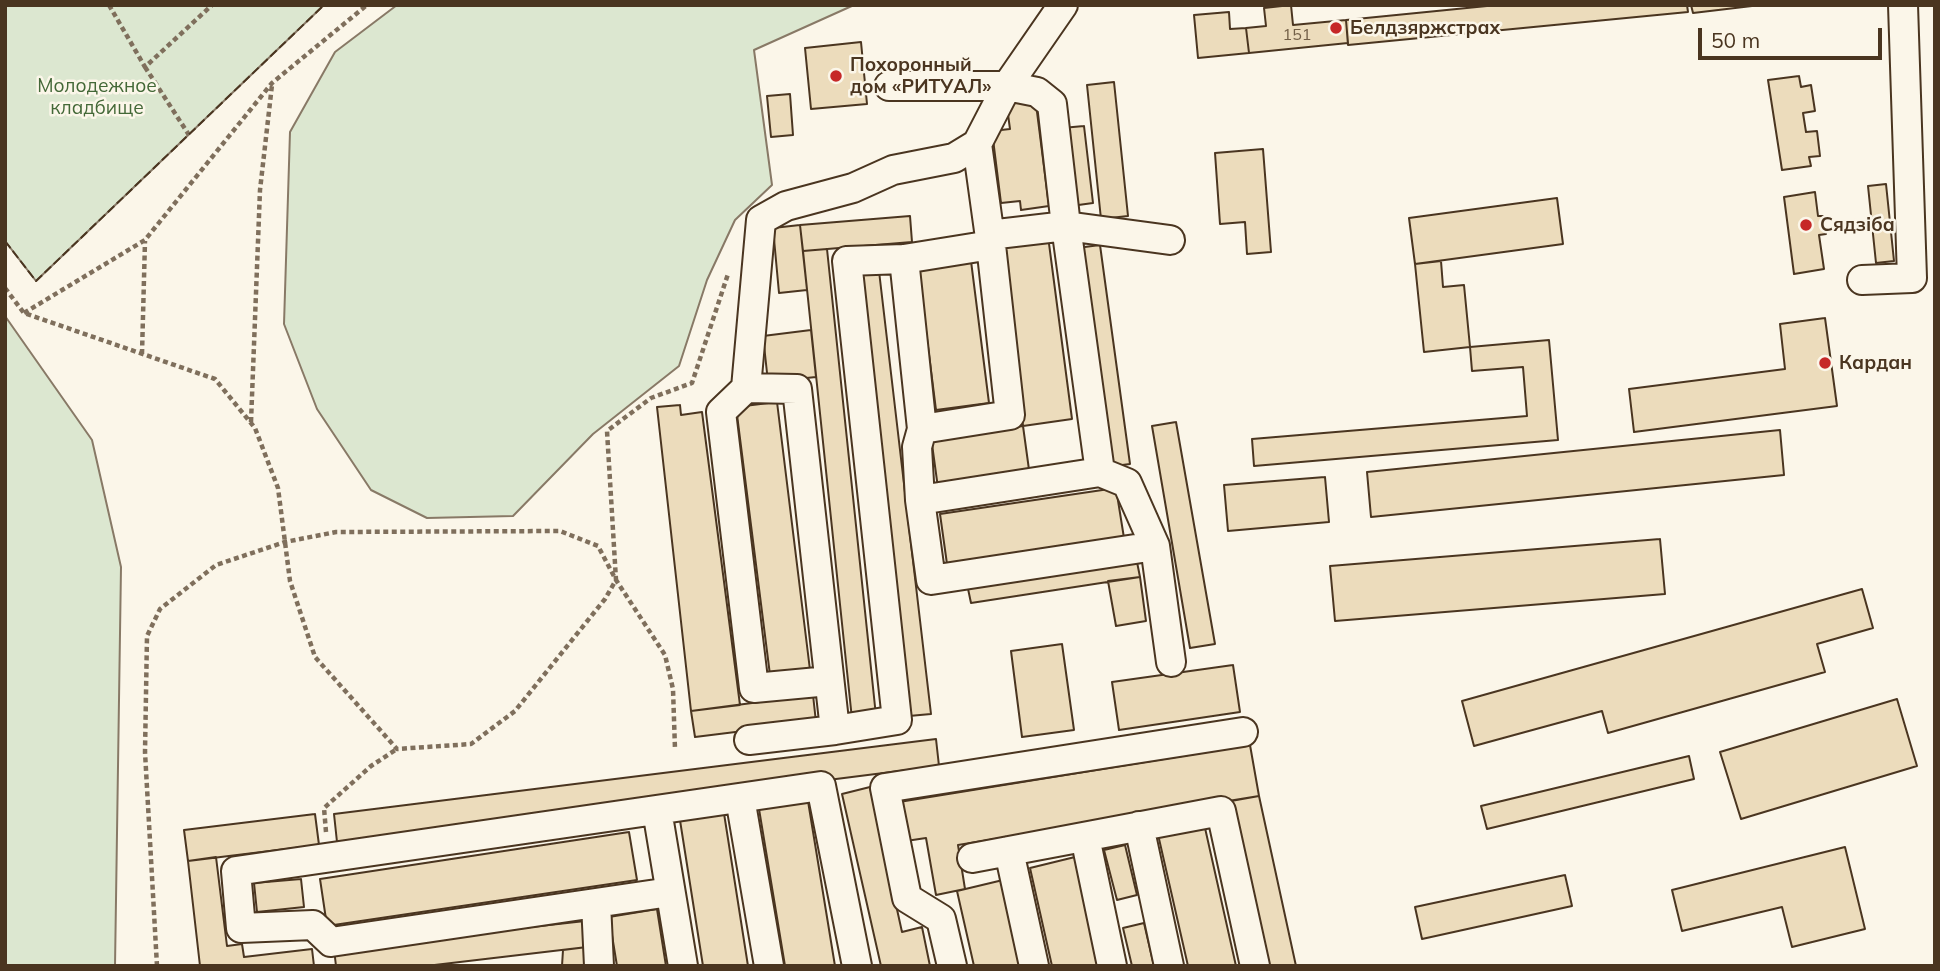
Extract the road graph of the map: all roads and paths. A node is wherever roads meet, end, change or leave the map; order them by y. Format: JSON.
{"nodes":[{"id":1,"x":109,"y":5,"type":"edge"},
{"id":2,"x":212,"y":5,"type":"edge"},
{"id":3,"x":367,"y":5,"type":"edge"},
{"id":4,"x":1063,"y":5,"type":"edge"},
{"id":5,"x":1903,"y":5,"type":"edge"},
{"id":6,"x":145,"y":67,"type":"junction"},
{"id":7,"x":272,"y":83,"type":"junction"},
{"id":8,"x":890,"y":86,"type":"dead end"},
{"id":9,"x":1007,"y":86,"type":"junction"},
{"id":10,"x":188,"y":135,"type":"dead end"},
{"id":11,"x":976,"y":144,"type":"junction"},
{"id":12,"x":1066,"y":226,"type":"junction"},
{"id":13,"x":145,"y":240,"type":"junction"},
{"id":14,"x":990,"y":240,"type":"junction"},
{"id":15,"x":1170,"y":240,"type":"dead end"},
{"id":16,"x":904,"y":259,"type":"junction"},
{"id":17,"x":730,"y":268,"type":"dead end"},
{"id":18,"x":1862,"y":280,"type":"dead end"},
{"id":19,"x":5,"y":288,"type":"edge"},
{"id":20,"x":24,"y":313,"type":"junction"},
{"id":21,"x":142,"y":354,"type":"junction"},
{"id":22,"x":746,"y":388,"type":"junction"},
{"id":23,"x":251,"y":423,"type":"junction"},
{"id":24,"x":922,"y":429,"type":"junction"},
{"id":25,"x":1100,"y":472,"type":"junction"},
{"id":26,"x":920,"y":500,"type":"junction"},
{"id":27,"x":285,"y":542,"type":"junction"},
{"id":28,"x":1155,"y":546,"type":"junction"},
{"id":29,"x":616,"y":580,"type":"junction"},
{"id":30,"x":1171,"y":662,"type":"dead end"},
{"id":31,"x":830,"y":681,"type":"junction"},
{"id":32,"x":835,"y":730,"type":"junction"},
{"id":33,"x":1243,"y":732,"type":"dead end"},
{"id":34,"x":749,"y":740,"type":"dead end"},
{"id":35,"x":397,"y":749,"type":"junction"},
{"id":36,"x":675,"y":749,"type":"dead end"},
{"id":37,"x":740,"y":798,"type":"junction"},
{"id":38,"x":657,"y":810,"type":"junction"},
{"id":39,"x":1139,"y":826,"type":"junction"},
{"id":40,"x":1085,"y":837,"type":"junction"},
{"id":41,"x":1009,"y":851,"type":"junction"},
{"id":42,"x":328,"y":858,"type":"junction"},
{"id":43,"x":972,"y":858,"type":"dead end"},
{"id":44,"x":670,"y":892,"type":"junction"},
{"id":45,"x":596,"y":903,"type":"junction"},
{"id":46,"x":157,"y":966,"type":"edge"},
{"id":47,"x":599,"y":966,"type":"edge"},
{"id":48,"x":683,"y":966,"type":"edge"},
{"id":49,"x":769,"y":966,"type":"edge"},
{"id":50,"x":857,"y":966,"type":"edge"},
{"id":51,"x":952,"y":966,"type":"edge"},
{"id":52,"x":1034,"y":966,"type":"edge"},
{"id":53,"x":1112,"y":966,"type":"edge"},
{"id":54,"x":1169,"y":966,"type":"edge"},
{"id":55,"x":1255,"y":966,"type":"edge"}],
"edges":[{"from":1,"to":6,"type":"path"},
{"from":2,"to":6,"type":"path"},
{"from":3,"to":7,"type":"path"},
{"from":4,"to":9,"type":"lane"},
{"from":5,"to":18,"type":"lane"},
{"from":6,"to":10,"type":"path"},
{"from":7,"to":13,"type":"path"},
{"from":7,"to":23,"type":"path"},
{"from":8,"to":9,"type":"lane"},
{"from":9,"to":11,"type":"lane"},
{"from":9,"to":12,"type":"lane"},
{"from":11,"to":14,"type":"lane"},
{"from":11,"to":22,"type":"lane"},
{"from":12,"to":14,"type":"lane"},
{"from":12,"to":15,"type":"lane"},
{"from":12,"to":25,"type":"lane"},
{"from":13,"to":20,"type":"path"},
{"from":13,"to":21,"type":"path"},
{"from":14,"to":16,"type":"lane"},
{"from":14,"to":24,"type":"lane"},
{"from":16,"to":24,"type":"lane"},
{"from":16,"to":32,"type":"lane"},
{"from":17,"to":29,"type":"path"},
{"from":19,"to":20,"type":"path"},
{"from":20,"to":21,"type":"path"},
{"from":21,"to":23,"type":"path"},
{"from":22,"to":31,"type":"lane"},
{"from":22,"to":31,"type":"lane"},
{"from":23,"to":27,"type":"path"},
{"from":24,"to":26,"type":"lane"},
{"from":25,"to":26,"type":"lane"},
{"from":25,"to":28,"type":"lane"},
{"from":26,"to":28,"type":"lane"},
{"from":27,"to":29,"type":"path"},
{"from":27,"to":35,"type":"path"},
{"from":27,"to":46,"type":"path"},
{"from":28,"to":30,"type":"lane"},
{"from":29,"to":35,"type":"path"},
{"from":29,"to":36,"type":"path"},
{"from":31,"to":32,"type":"lane"},
{"from":32,"to":34,"type":"lane"},
{"from":33,"to":51,"type":"lane"},
{"from":35,"to":42,"type":"path"},
{"from":37,"to":38,"type":"lane"},
{"from":37,"to":49,"type":"lane"},
{"from":37,"to":50,"type":"lane"},
{"from":38,"to":42,"type":"lane"},
{"from":38,"to":44,"type":"lane"},
{"from":39,"to":40,"type":"lane"},
{"from":39,"to":54,"type":"lane"},
{"from":39,"to":55,"type":"lane"},
{"from":40,"to":41,"type":"lane"},
{"from":40,"to":53,"type":"lane"},
{"from":41,"to":43,"type":"lane"},
{"from":41,"to":52,"type":"lane"},
{"from":42,"to":45,"type":"lane"},
{"from":44,"to":45,"type":"lane"},
{"from":44,"to":48,"type":"lane"},
{"from":45,"to":47,"type":"lane"}]}
